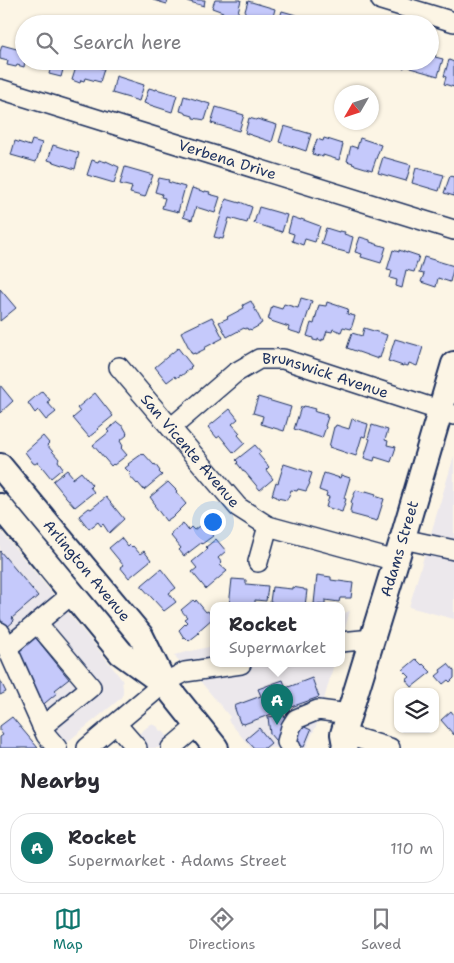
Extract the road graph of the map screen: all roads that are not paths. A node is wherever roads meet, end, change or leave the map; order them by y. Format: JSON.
{"nodes":[{"id":1,"x":381,"y":0,"type":"edge"},
{"id":2,"x":431,"y":15,"type":"edge"},
{"id":3,"x":439,"y":17,"type":"edge"},
{"id":4,"x":454,"y":22,"type":"edge"},
{"id":5,"x":0,"y":89,"type":"edge"},
{"id":6,"x":454,"y":230,"type":"edge"},
{"id":7,"x":454,"y":364,"type":"edge"},
{"id":8,"x":119,"y":367,"type":"dead end"},
{"id":9,"x":447,"y":413,"type":"edge"},
{"id":10,"x":171,"y":428,"type":"junction"},
{"id":11,"x":0,"y":466,"type":"edge"},
{"id":12,"x":0,"y":506,"type":"edge"},
{"id":13,"x":268,"y":526,"type":"junction"},
{"id":14,"x":453,"y":548,"type":"edge"},
{"id":15,"x":399,"y":550,"type":"junction"},
{"id":16,"x":258,"y":562,"type":"dead end"},
{"id":17,"x":72,"y":594,"type":"junction"},
{"id":18,"x":37,"y":623,"type":"junction"},
{"id":19,"x":372,"y":639,"type":"junction"},
{"id":20,"x":4,"y":640,"type":"edge"},
{"id":21,"x":345,"y":642,"type":"edge"},
{"id":22,"x":220,"y":667,"type":"edge"},
{"id":23,"x":164,"y":683,"type":"junction"},
{"id":24,"x":116,"y":724,"type":"junction"},
{"id":25,"x":198,"y":726,"type":"junction"},
{"id":26,"x":42,"y":727,"type":"junction"},
{"id":27,"x":340,"y":736,"type":"edge"},
{"id":28,"x":57,"y":748,"type":"edge"},
{"id":29,"x":87,"y":748,"type":"edge"},
{"id":30,"x":137,"y":748,"type":"edge"},
{"id":31,"x":172,"y":748,"type":"edge"},
{"id":32,"x":216,"y":748,"type":"edge"},
{"id":33,"x":291,"y":748,"type":"edge"},
{"id":34,"x":390,"y":748,"type":"edge"}],
"edges":[{"from":1,"to":2,"type":"street"},
{"from":3,"to":4,"type":"street"},
{"from":5,"to":6,"type":"street","name":"Verbena Drive"},
{"from":7,"to":9,"type":"main road","name":"Adams Street"},
{"from":8,"to":10,"type":"street","name":"San Vicente Avenue"},
{"from":9,"to":10,"type":"street","name":"Brunswick Avenue"},
{"from":9,"to":15,"type":"main road","name":"Adams Street"},
{"from":10,"to":13,"type":"street","name":"San Vicente Avenue"},
{"from":11,"to":23,"type":"main road","name":"Arlington Avenue"},
{"from":12,"to":17,"type":"main road","name":"Arlington Avenue"},
{"from":13,"to":15,"type":"street","name":"San Vicente Avenue"},
{"from":13,"to":16,"type":"street"},
{"from":14,"to":15,"type":"street","name":"San Vicente Avenue"},
{"from":15,"to":19,"type":"main road","name":"Adams Street"},
{"from":17,"to":18,"type":"street"},
{"from":17,"to":23,"type":"main road","name":"Arlington Avenue"},
{"from":18,"to":20,"type":"street"},
{"from":18,"to":26,"type":"street"},
{"from":19,"to":21,"type":"street"},
{"from":19,"to":27,"type":"main road","name":"Adams Street"},
{"from":20,"to":26,"type":"street"},
{"from":22,"to":23,"type":"street"},
{"from":23,"to":24,"type":"street"},
{"from":23,"to":25,"type":"main road","name":"Arlington Avenue"},
{"from":24,"to":29,"type":"street"},
{"from":24,"to":30,"type":"street"},
{"from":25,"to":31,"type":"street"},
{"from":25,"to":32,"type":"main road","name":"Arlington Avenue"},
{"from":26,"to":28,"type":"street"},
{"from":27,"to":33,"type":"street"},
{"from":27,"to":34,"type":"street"}]}
